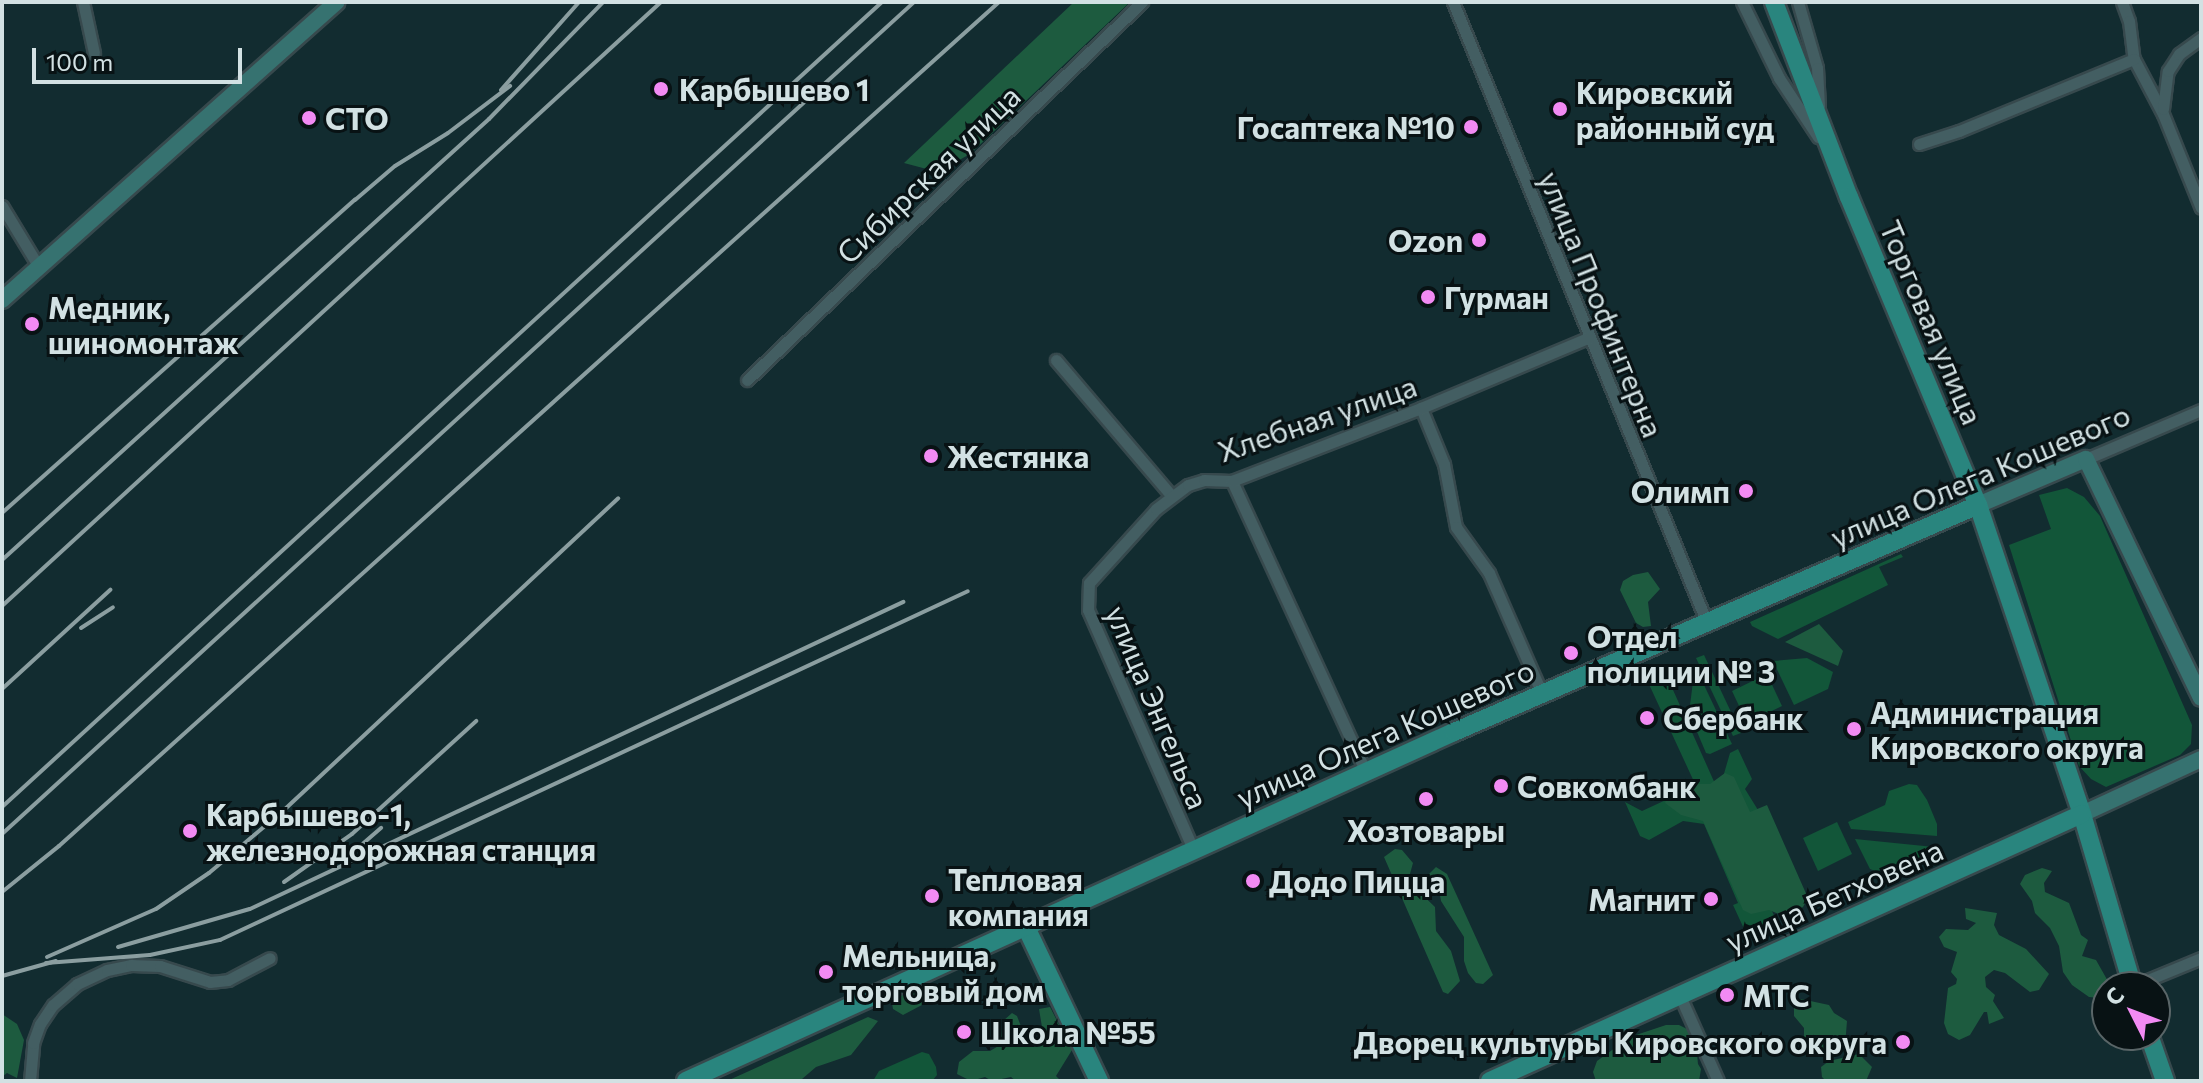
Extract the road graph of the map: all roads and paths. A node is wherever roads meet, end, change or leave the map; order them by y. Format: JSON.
{"nodes":[{"id":1,"x":83,"y":2,"type":"edge"},
{"id":2,"x":337,"y":2,"type":"edge"},
{"id":3,"x":1142,"y":2,"type":"edge"},
{"id":4,"x":1453,"y":2,"type":"edge"},
{"id":5,"x":1742,"y":2,"type":"edge"},
{"id":6,"x":1774,"y":2,"type":"edge"},
{"id":7,"x":1798,"y":2,"type":"edge"},
{"id":8,"x":2122,"y":2,"type":"edge"},
{"id":9,"x":2201,"y":38,"type":"edge"},
{"id":10,"x":94,"y":53,"type":"dead end"},
{"id":11,"x":2134,"y":59,"type":"junction"},
{"id":12,"x":2163,"y":114,"type":"junction"},
{"id":13,"x":1820,"y":119,"type":"junction"},
{"id":14,"x":1919,"y":144,"type":"dead end"},
{"id":15,"x":1843,"y":180,"type":"junction"},
{"id":16,"x":2,"y":206,"type":"edge"},
{"id":17,"x":2201,"y":208,"type":"edge"},
{"id":18,"x":39,"y":267,"type":"junction"},
{"id":19,"x":2,"y":300,"type":"edge"},
{"id":20,"x":1590,"y":337,"type":"junction"},
{"id":21,"x":1056,"y":360,"type":"dead end"},
{"id":22,"x":747,"y":380,"type":"dead end"},
{"id":23,"x":1421,"y":408,"type":"junction"},
{"id":24,"x":2201,"y":410,"type":"edge"},
{"id":25,"x":2086,"y":459,"type":"junction"},
{"id":26,"x":1232,"y":481,"type":"junction"},
{"id":27,"x":1171,"y":495,"type":"junction"},
{"id":28,"x":1978,"y":505,"type":"junction"},
{"id":29,"x":1089,"y":583,"type":"joint"},
{"id":30,"x":1707,"y":623,"type":"junction"},
{"id":31,"x":1542,"y":694,"type":"junction"},
{"id":32,"x":2201,"y":698,"type":"edge"},
{"id":33,"x":2201,"y":759,"type":"edge"},
{"id":34,"x":1366,"y":772,"type":"junction"},
{"id":35,"x":2082,"y":814,"type":"junction"},
{"id":36,"x":1193,"y":849,"type":"junction"},
{"id":37,"x":1025,"y":925,"type":"junction"},
{"id":38,"x":270,"y":958,"type":"dead end"},
{"id":39,"x":2201,"y":958,"type":"edge"},
{"id":40,"x":2128,"y":971,"type":"edge"},
{"id":41,"x":2171,"y":971,"type":"edge"},
{"id":42,"x":1680,"y":996,"type":"junction"},
{"id":43,"x":2155,"y":1051,"type":"edge"},
{"id":44,"x":30,"y":1081,"type":"edge"},
{"id":45,"x":686,"y":1081,"type":"edge"},
{"id":46,"x":1099,"y":1081,"type":"edge"},
{"id":47,"x":1490,"y":1081,"type":"edge"},
{"id":48,"x":1718,"y":1081,"type":"edge"},
{"id":49,"x":2165,"y":1081,"type":"edge"}],
"edges":[{"from":1,"to":10,"type":"street"},
{"from":2,"to":18,"type":"street"},
{"from":3,"to":22,"type":"street","name":"Сибирская улица"},
{"from":4,"to":20,"type":"street","name":"улица Профинтерна"},
{"from":5,"to":15,"type":"street"},
{"from":6,"to":13,"type":"main road","name":"Торговая улица"},
{"from":7,"to":13,"type":"street"},
{"from":8,"to":11,"type":"street"},
{"from":9,"to":12,"type":"street"},
{"from":11,"to":12,"type":"street"},
{"from":11,"to":14,"type":"street"},
{"from":12,"to":17,"type":"street"},
{"from":13,"to":15,"type":"main road","name":"Торговая улица"},
{"from":15,"to":28,"type":"main road","name":"Торговая улица"},
{"from":16,"to":18,"type":"street"},
{"from":18,"to":19,"type":"street"},
{"from":20,"to":23,"type":"street","name":"Хлебная улица"},
{"from":20,"to":30,"type":"street","name":"улица Профинтерна"},
{"from":21,"to":27,"type":"street"},
{"from":23,"to":26,"type":"street","name":"Хлебная улица"},
{"from":23,"to":31,"type":"street"},
{"from":24,"to":25,"type":"street","name":"улица Олега Кошевого"},
{"from":25,"to":28,"type":"street","name":"улица Олега Кошевого"},
{"from":25,"to":32,"type":"street"},
{"from":26,"to":27,"type":"street","name":"Хлебная улица"},
{"from":26,"to":34,"type":"street"},
{"from":27,"to":29,"type":"street","name":"Хлебная улица"},
{"from":28,"to":30,"type":"main road","name":"улица Олега Кошевого"},
{"from":28,"to":35,"type":"main road","name":"Торговая улица"},
{"from":29,"to":36,"type":"street","name":"улица Энгельса"},
{"from":30,"to":31,"type":"main road","name":"улица Олега Кошевого"},
{"from":31,"to":34,"type":"main road","name":"улица Олега Кошевого"},
{"from":33,"to":35,"type":"street","name":"улица Бетховена"},
{"from":34,"to":36,"type":"main road","name":"улица Олега Кошевого"},
{"from":35,"to":40,"type":"main road","name":"Торговая улица"},
{"from":35,"to":42,"type":"main road","name":"улица Бетховена"},
{"from":36,"to":37,"type":"main road","name":"улица Олега Кошевого"},
{"from":37,"to":45,"type":"main road","name":"улица Олега Кошевого"},
{"from":37,"to":46,"type":"main road"},
{"from":38,"to":44,"type":"street"},
{"from":39,"to":41,"type":"street"},
{"from":42,"to":47,"type":"main road","name":"улица Бетховена"},
{"from":42,"to":48,"type":"street"},
{"from":43,"to":49,"type":"main road"}]}
